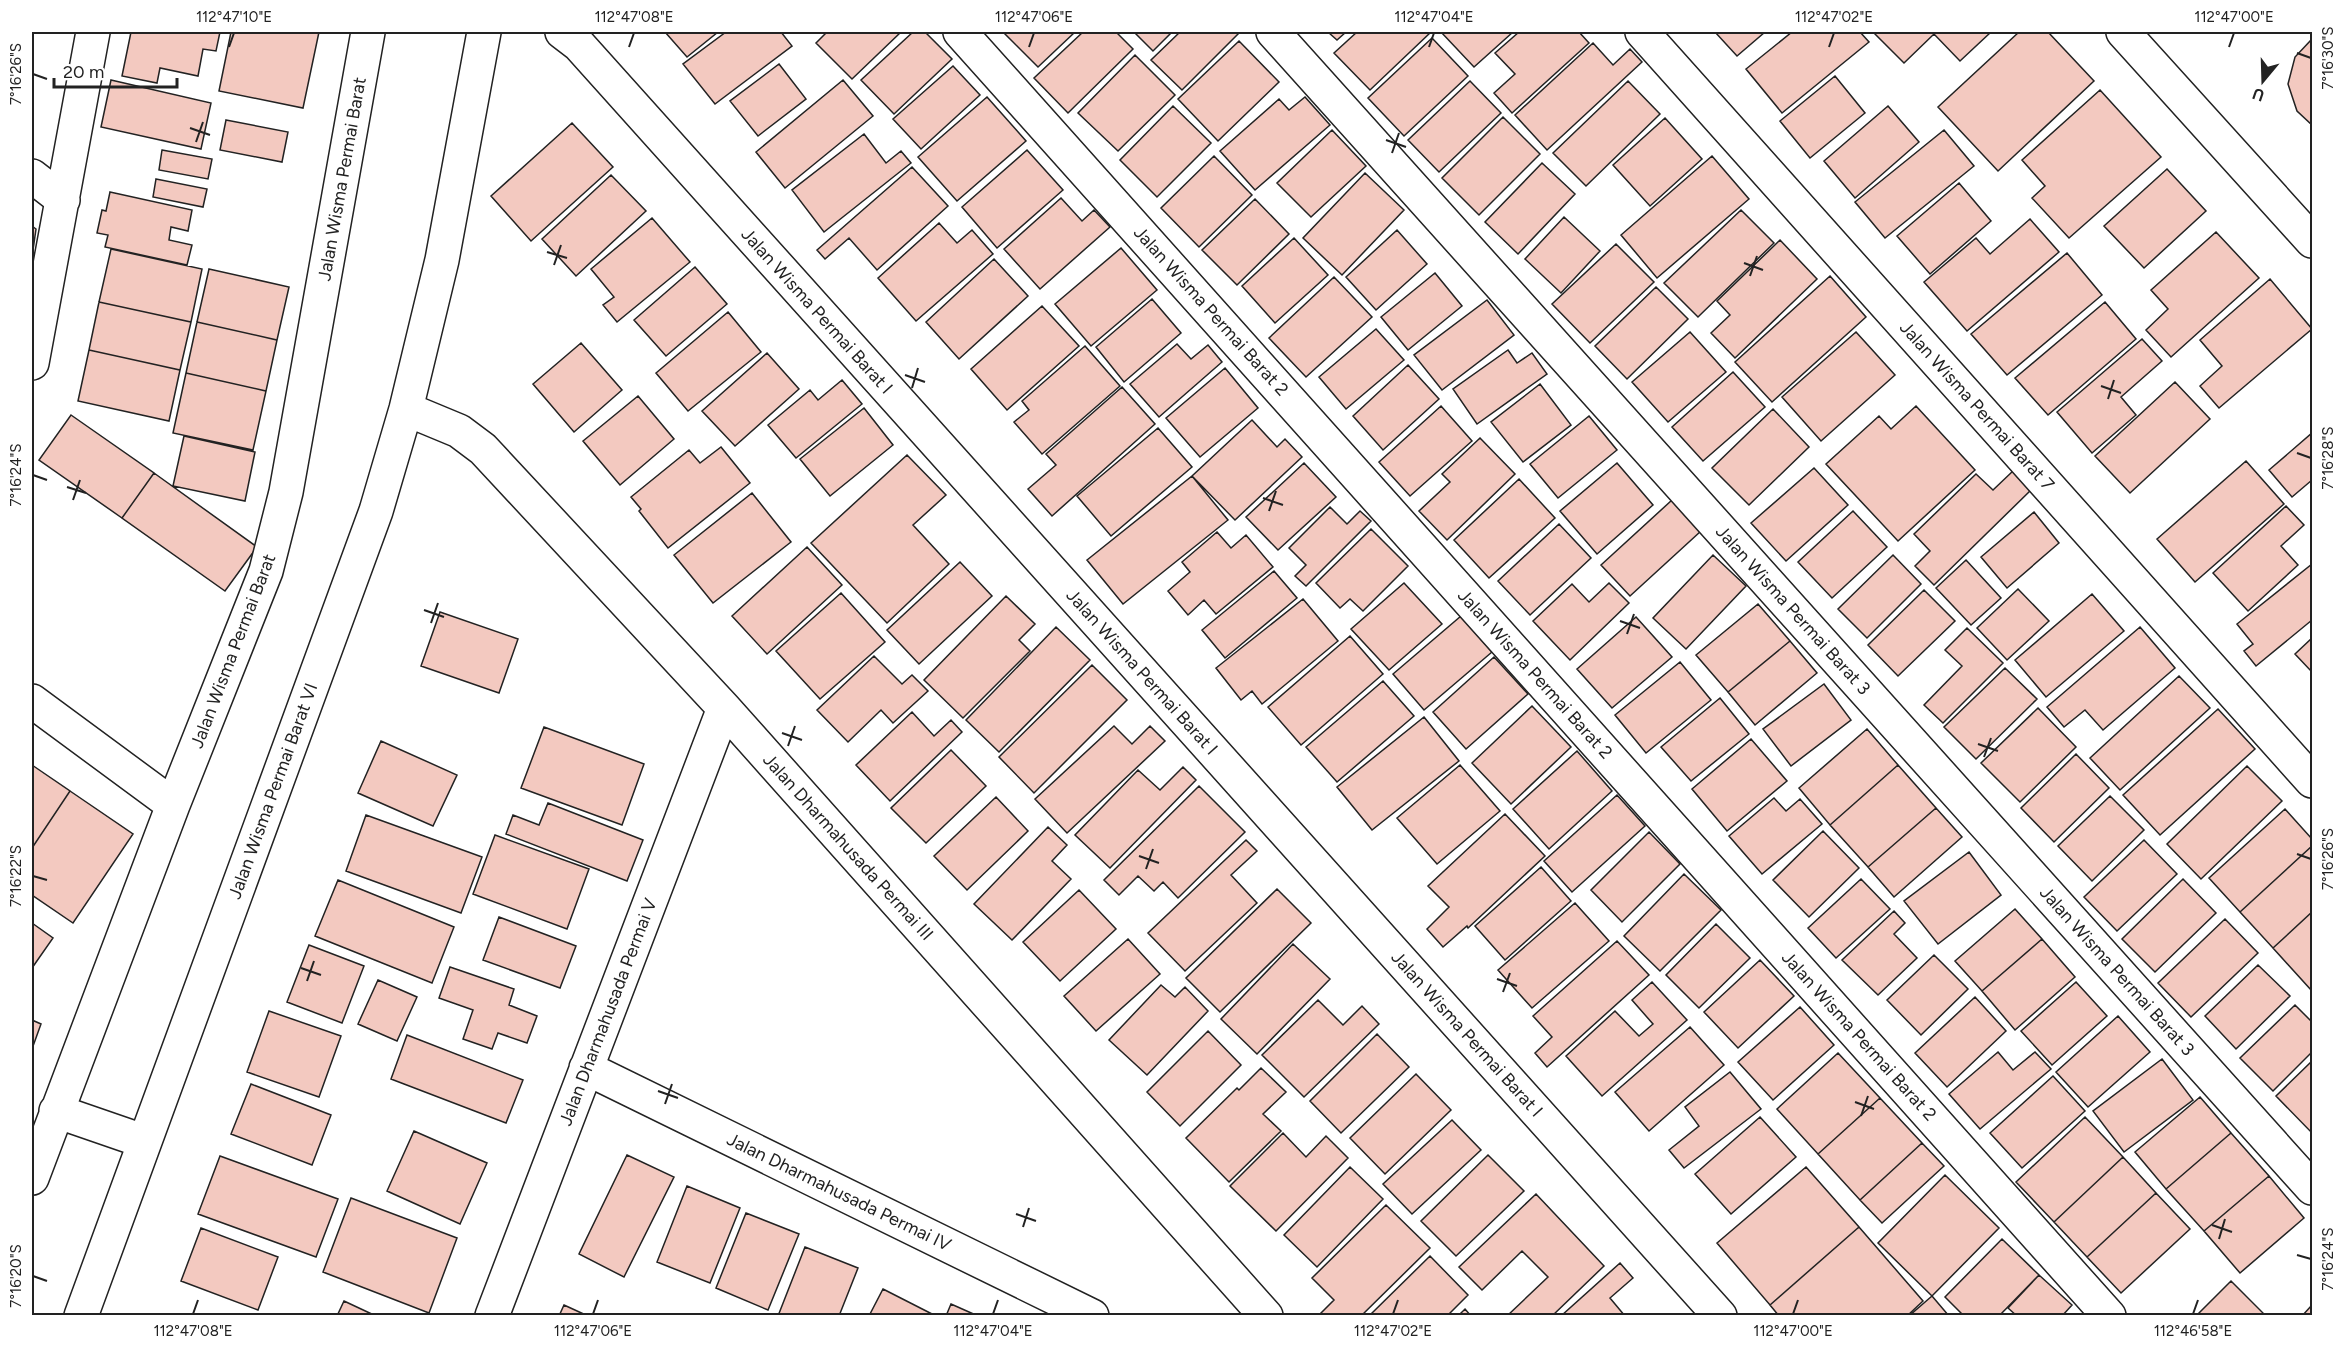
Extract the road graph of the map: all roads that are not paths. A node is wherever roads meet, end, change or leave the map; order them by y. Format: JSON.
{"nodes":[{"id":1,"x":93,"y":32,"type":"edge"},
{"id":2,"x":368,"y":32,"type":"edge"},
{"id":3,"x":484,"y":32,"type":"edge"},
{"id":4,"x":562,"y":32,"type":"edge"},
{"id":5,"x":960,"y":32,"type":"edge"},
{"id":6,"x":1272,"y":32,"type":"edge"},
{"id":7,"x":1642,"y":32,"type":"edge"},
{"id":8,"x":2123,"y":32,"type":"edge"},
{"id":9,"x":32,"y":176,"type":"edge"},
{"id":10,"x":63,"y":200,"type":"junction"},
{"id":11,"x":2313,"y":241,"type":"edge"},
{"id":12,"x":32,"y":363,"type":"edge"},
{"id":13,"x":406,"y":409,"type":"junction"},
{"id":14,"x":32,"y":701,"type":"edge"},
{"id":15,"x":724,"y":708,"type":"junction"},
{"id":16,"x":2313,"y":781,"type":"edge"},
{"id":17,"x":173,"y":806,"type":"junction"},
{"id":18,"x":586,"y":1068,"type":"junction"},
{"id":19,"x":56,"y":1111,"type":"junction"},
{"id":20,"x":143,"y":1141,"type":"junction"},
{"id":21,"x":32,"y":1178,"type":"edge"},
{"id":22,"x":2313,"y":1188,"type":"edge"},
{"id":23,"x":81,"y":1316,"type":"edge"},
{"id":24,"x":492,"y":1316,"type":"edge"},
{"id":25,"x":1092,"y":1316,"type":"edge"},
{"id":26,"x":1266,"y":1316,"type":"edge"},
{"id":27,"x":1720,"y":1316,"type":"edge"},
{"id":28,"x":2109,"y":1316,"type":"edge"}],
"edges":[{"from":1,"to":10,"type":"street"},
{"from":2,"to":17,"type":"street","name":"Jalan Wisma Permai Barat"},
{"from":3,"to":13,"type":"street","name":"Jalan Wisma Permai Barat VI"},
{"from":4,"to":27,"type":"street","name":"Jalan Wisma Permai Barat I"},
{"from":5,"to":28,"type":"street","name":"Jalan Wisma Permai Barat 2"},
{"from":6,"to":22,"type":"street","name":"Jalan Wisma Permai Barat 3"},
{"from":7,"to":16,"type":"street","name":"Jalan Wisma Permai Barat 7"},
{"from":8,"to":11,"type":"street"},
{"from":9,"to":10,"type":"street"},
{"from":10,"to":12,"type":"street"},
{"from":13,"to":15,"type":"street","name":"Jalan Dharmahusada Permai III"},
{"from":13,"to":20,"type":"street","name":"Jalan Wisma Permai Barat VI"},
{"from":14,"to":17,"type":"street"},
{"from":15,"to":18,"type":"street","name":"Jalan Dharmahusada Permai V"},
{"from":15,"to":26,"type":"street","name":"Jalan Dharmahusada Permai III"},
{"from":17,"to":19,"type":"street","name":"Jalan Wisma Permai Barat"},
{"from":18,"to":24,"type":"street","name":"Jalan Dharmahusada Permai V"},
{"from":18,"to":25,"type":"street","name":"Jalan Dharmahusada Permai IV"},
{"from":19,"to":20,"type":"street"},
{"from":19,"to":21,"type":"street","name":"Jalan Wisma Permai Barat"},
{"from":20,"to":23,"type":"street","name":"Jalan Wisma Permai Barat VI"}]}
